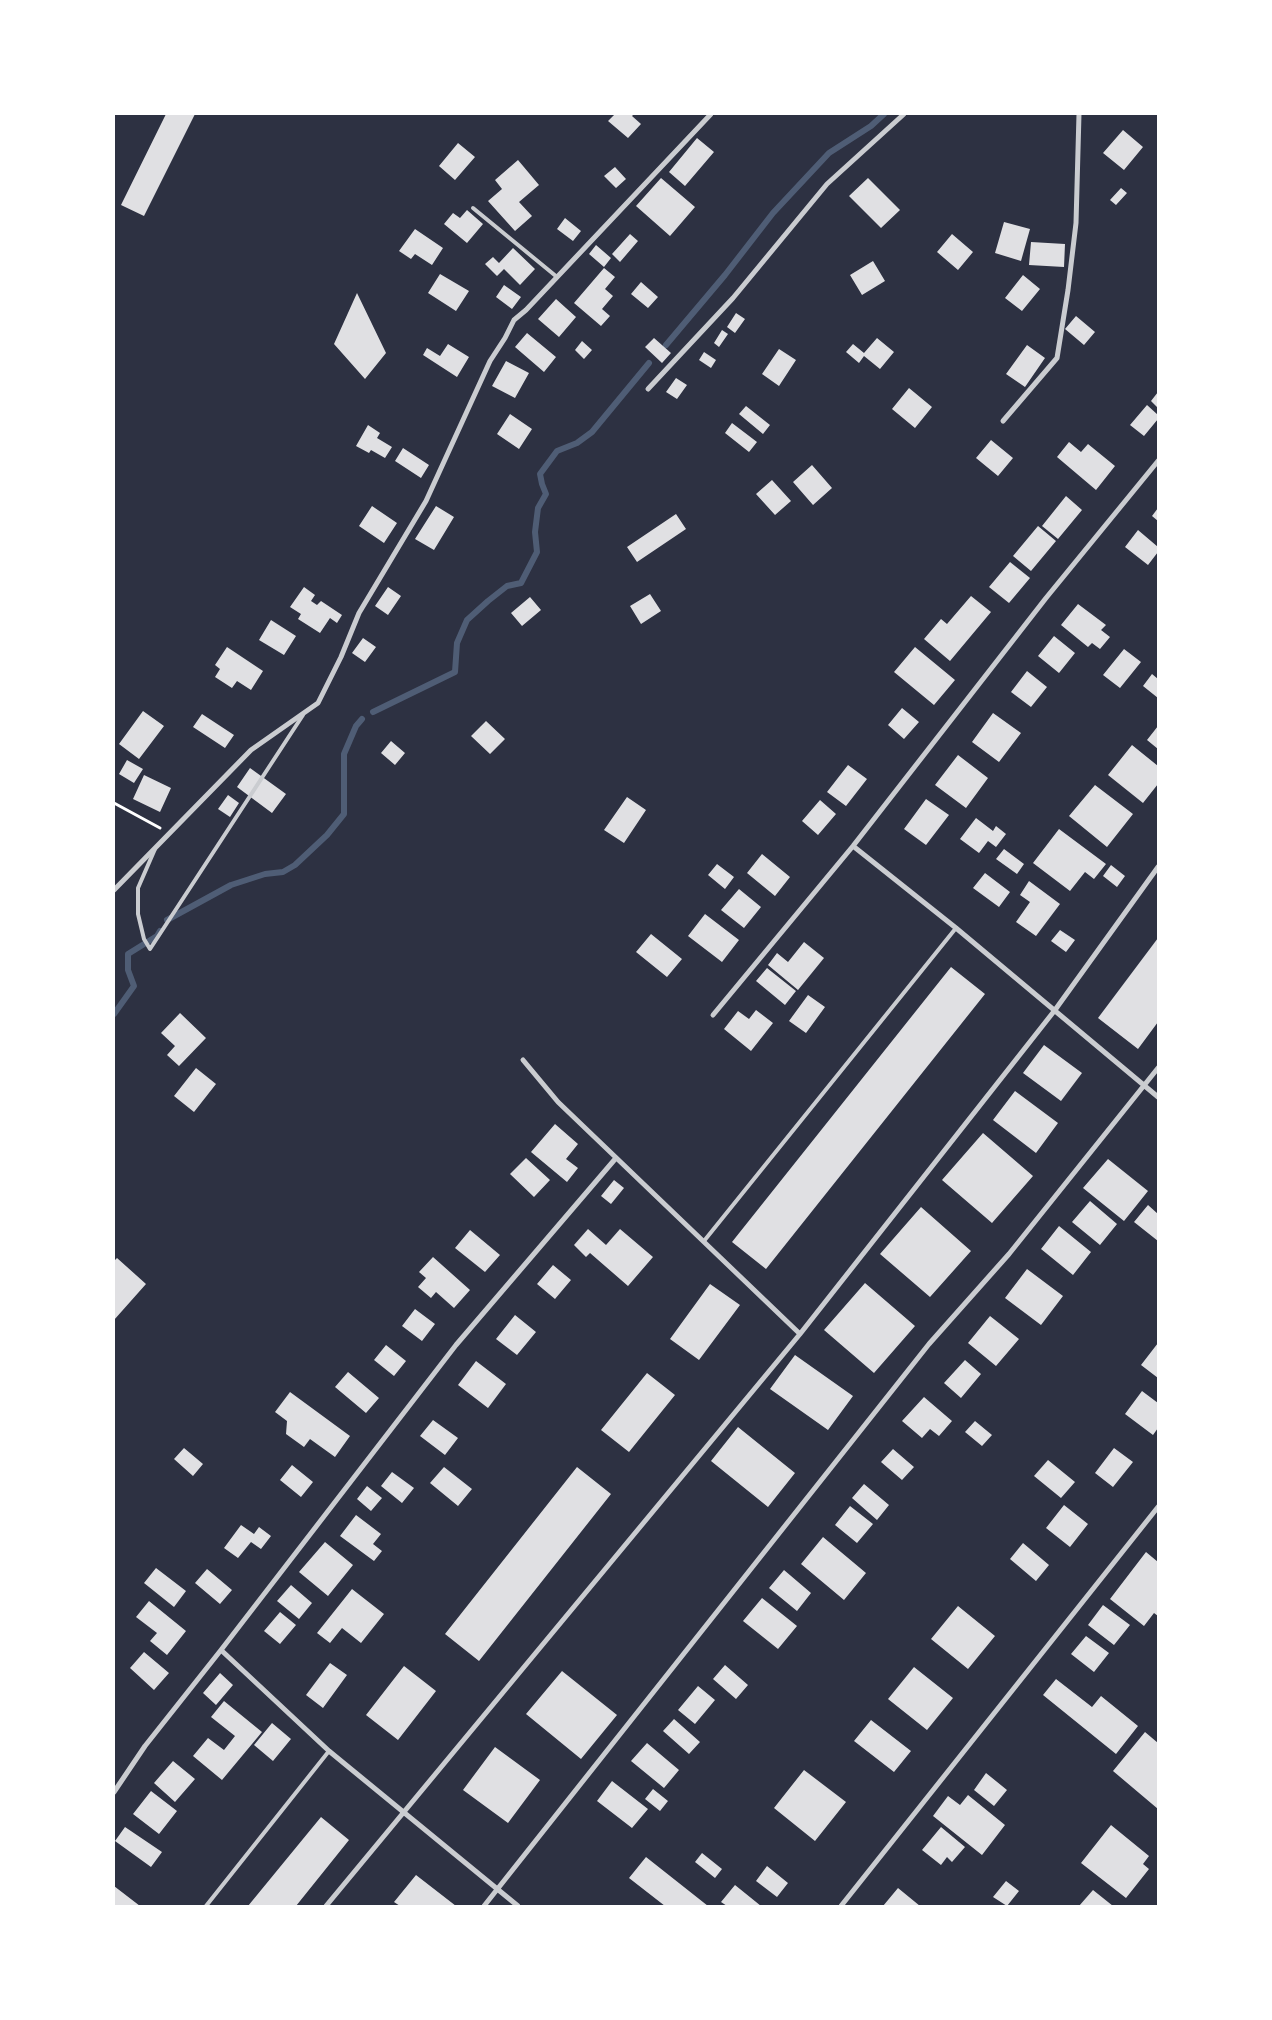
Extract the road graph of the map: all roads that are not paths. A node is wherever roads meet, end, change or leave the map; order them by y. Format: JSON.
{"nodes":[{"id":1,"x":711,"y":114,"type":"edge"},
{"id":2,"x":904,"y":114,"type":"edge"},
{"id":3,"x":1079,"y":114,"type":"edge"},
{"id":4,"x":473,"y":208,"type":"dead end"},
{"id":5,"x":558,"y":277,"type":"junction"},
{"id":6,"x":648,"y":389,"type":"dead end"},
{"id":7,"x":1003,"y":421,"type":"dead end"},
{"id":8,"x":1158,"y":461,"type":"edge"},
{"id":9,"x":304,"y":713,"type":"junction"},
{"id":10,"x":852,"y":846,"type":"junction"},
{"id":11,"x":155,"y":849,"type":"junction"},
{"id":12,"x":1158,"y":867,"type":"edge"},
{"id":13,"x":114,"y":890,"type":"edge"},
{"id":14,"x":956,"y":928,"type":"junction"},
{"id":15,"x":1054,"y":1010,"type":"junction"},
{"id":16,"x":713,"y":1015,"type":"dead end"},
{"id":17,"x":522,"y":1060,"type":"dead end"},
{"id":18,"x":1158,"y":1068,"type":"edge"},
{"id":19,"x":1145,"y":1085,"type":"junction"},
{"id":20,"x":1158,"y":1097,"type":"edge"},
{"id":21,"x":616,"y":1158,"type":"junction"},
{"id":22,"x":704,"y":1241,"type":"junction"},
{"id":23,"x":800,"y":1334,"type":"junction"},
{"id":24,"x":1158,"y":1507,"type":"edge"},
{"id":25,"x":221,"y":1650,"type":"junction"},
{"id":26,"x":329,"y":1751,"type":"junction"},
{"id":27,"x":114,"y":1792,"type":"edge"},
{"id":28,"x":404,"y":1811,"type":"junction"},
{"id":29,"x":497,"y":1889,"type":"junction"},
{"id":30,"x":206,"y":1906,"type":"edge"},
{"id":31,"x":326,"y":1906,"type":"edge"},
{"id":32,"x":484,"y":1906,"type":"edge"},
{"id":33,"x":518,"y":1906,"type":"edge"},
{"id":34,"x":841,"y":1906,"type":"edge"}],
"edges":[{"from":1,"to":5,"type":"street"},
{"from":2,"to":6,"type":"street"},
{"from":3,"to":7,"type":"street"},
{"from":4,"to":5,"type":"lane"},
{"from":5,"to":9,"type":"street"},
{"from":8,"to":10,"type":"street"},
{"from":9,"to":11,"type":"street"},
{"from":9,"to":11,"type":"lane"},
{"from":10,"to":14,"type":"street"},
{"from":10,"to":16,"type":"street"},
{"from":11,"to":13,"type":"street"},
{"from":12,"to":15,"type":"street"},
{"from":14,"to":15,"type":"street"},
{"from":14,"to":22,"type":"lane"},
{"from":15,"to":19,"type":"street"},
{"from":15,"to":23,"type":"street"},
{"from":17,"to":21,"type":"street"},
{"from":18,"to":19,"type":"street"},
{"from":19,"to":20,"type":"street"},
{"from":19,"to":29,"type":"street"},
{"from":21,"to":22,"type":"street"},
{"from":21,"to":25,"type":"street"},
{"from":22,"to":23,"type":"street"},
{"from":23,"to":28,"type":"street"},
{"from":24,"to":34,"type":"street"},
{"from":25,"to":26,"type":"street"},
{"from":25,"to":27,"type":"street"},
{"from":26,"to":28,"type":"street"},
{"from":26,"to":30,"type":"lane"},
{"from":28,"to":29,"type":"street"},
{"from":28,"to":31,"type":"street"},
{"from":29,"to":32,"type":"street"},
{"from":29,"to":33,"type":"street"}]}
